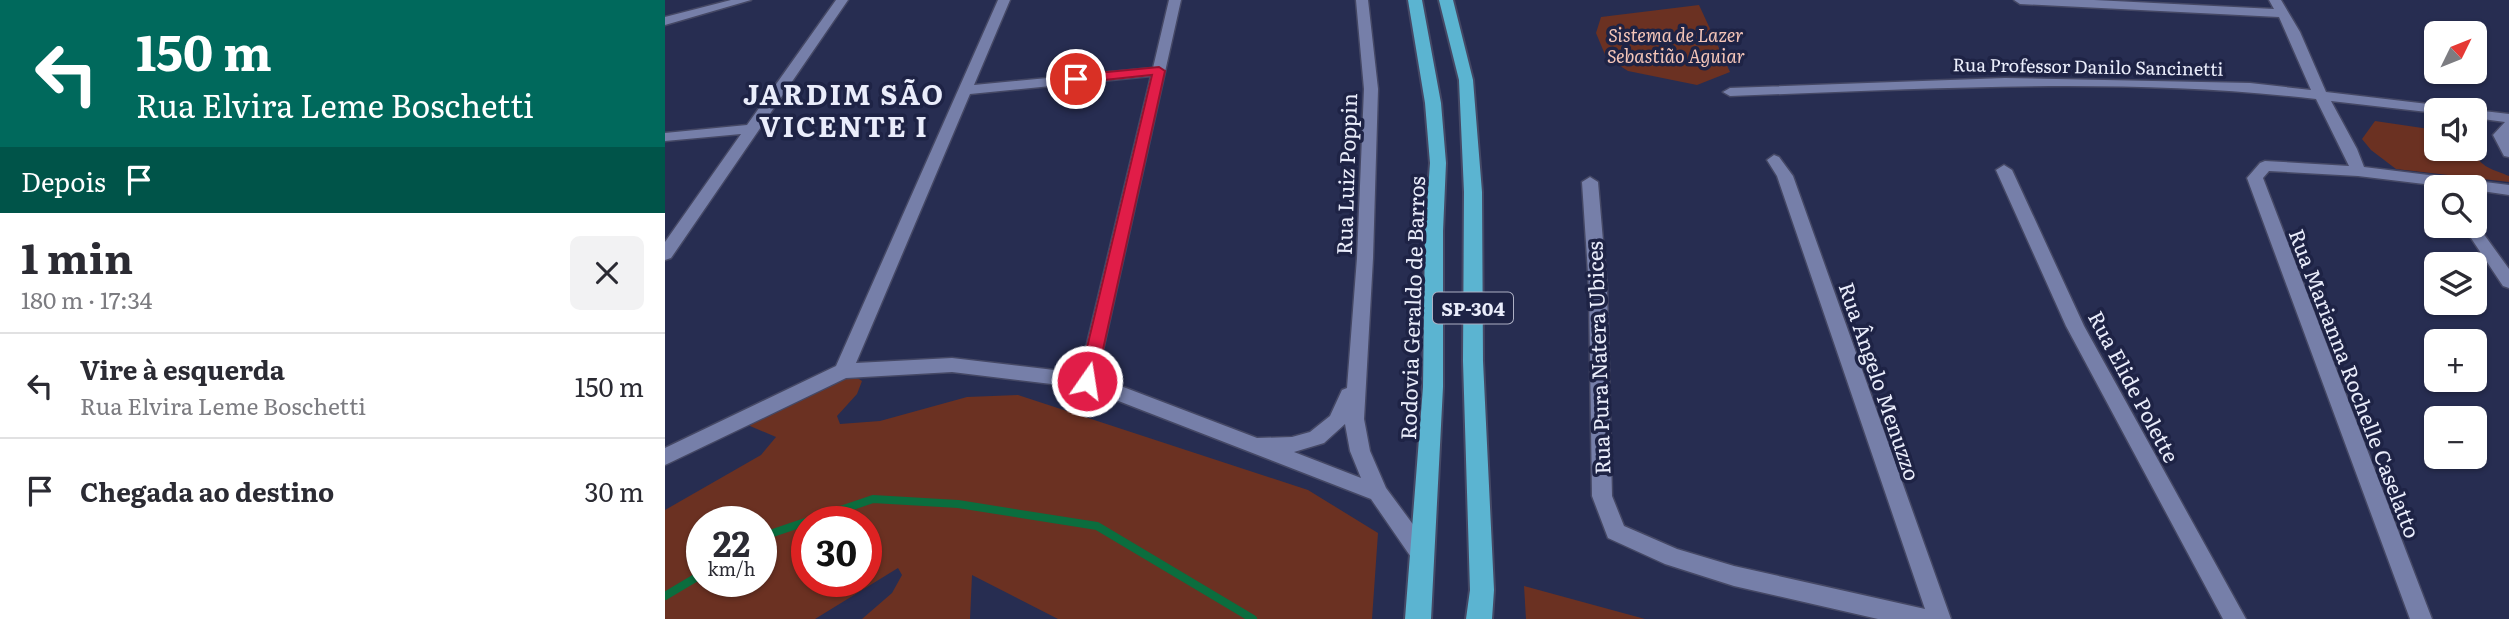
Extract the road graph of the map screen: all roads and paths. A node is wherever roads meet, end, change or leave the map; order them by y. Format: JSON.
{"nodes":[{"id":1,"x":745,"y":0,"type":"edge"},
{"id":2,"x":842,"y":0,"type":"edge"},
{"id":3,"x":1004,"y":0,"type":"edge"},
{"id":4,"x":1175,"y":0,"type":"edge"},
{"id":5,"x":1362,"y":0,"type":"edge"},
{"id":6,"x":1415,"y":0,"type":"edge"},
{"id":7,"x":1446,"y":0,"type":"edge"},
{"id":8,"x":2020,"y":0,"type":"edge"},
{"id":9,"x":2275,"y":0,"type":"edge"},
{"id":10,"x":2282,"y":13,"type":"junction"},
{"id":11,"x":665,"y":21,"type":"edge"},
{"id":12,"x":1159,"y":71,"type":"junction"},
{"id":13,"x":965,"y":90,"type":"junction"},
{"id":14,"x":1730,"y":92,"type":"dead end"},
{"id":15,"x":2320,"y":94,"type":"junction"},
{"id":16,"x":2424,"y":107,"type":"edge"},
{"id":17,"x":2487,"y":115,"type":"edge"},
{"id":18,"x":2509,"y":118,"type":"edge"},
{"id":19,"x":2509,"y":125,"type":"edge"},
{"id":20,"x":752,"y":129,"type":"junction"},
{"id":21,"x":665,"y":137,"type":"edge"},
{"id":22,"x":2509,"y":153,"type":"edge"},
{"id":23,"x":1774,"y":160,"type":"dead end"},
{"id":24,"x":2004,"y":170,"type":"dead end"},
{"id":25,"x":2358,"y":171,"type":"junction"},
{"id":26,"x":1590,"y":182,"type":"dead end"},
{"id":27,"x":2424,"y":182,"type":"edge"},
{"id":28,"x":2487,"y":188,"type":"edge"},
{"id":29,"x":2509,"y":190,"type":"edge"},
{"id":30,"x":2479,"y":238,"type":"edge"},
{"id":31,"x":665,"y":254,"type":"edge"},
{"id":32,"x":2509,"y":282,"type":"edge"},
{"id":33,"x":1358,"y":350,"type":"junction"},
{"id":34,"x":843,"y":371,"type":"junction"},
{"id":35,"x":1087,"y":381,"type":"junction"},
{"id":36,"x":1239,"y":441,"type":"junction"},
{"id":37,"x":665,"y":457,"type":"edge"},
{"id":38,"x":1378,"y":493,"type":"junction"},
{"id":39,"x":1421,"y":553,"type":"junction"},
{"id":40,"x":1418,"y":619,"type":"edge"},
{"id":41,"x":1479,"y":619,"type":"edge"},
{"id":42,"x":1923,"y":619,"type":"edge"},
{"id":43,"x":1940,"y":619,"type":"edge"},
{"id":44,"x":2235,"y":619,"type":"edge"},
{"id":45,"x":2421,"y":619,"type":"edge"}],
"edges":[{"from":1,"to":11,"type":"street"},
{"from":2,"to":20,"type":"street"},
{"from":3,"to":13,"type":"street"},
{"from":4,"to":12,"type":"street"},
{"from":5,"to":33,"type":"street","name":"Rua Luiz Poppin"},
{"from":6,"to":39,"type":"highway","name":"Rodovia Geraldo de Barros","number":"SP-304"},
{"from":7,"to":41,"type":"highway","number":"SP-304"},
{"from":8,"to":10,"type":"street"},
{"from":9,"to":10,"type":"street"},
{"from":10,"to":15,"type":"street"},
{"from":12,"to":13,"type":"street"},
{"from":12,"to":35,"type":"street"},
{"from":13,"to":34,"type":"street"},
{"from":14,"to":15,"type":"street","name":"Rua Professor Danilo Sancinetti"},
{"from":15,"to":16,"type":"street","name":"Rua Professor Danilo Sancinetti"},
{"from":15,"to":25,"type":"street"},
{"from":17,"to":18,"type":"street"},
{"from":19,"to":22,"type":"street"},
{"from":20,"to":21,"type":"street"},
{"from":20,"to":31,"type":"street"},
{"from":23,"to":43,"type":"street","name":"Rua Ângelo Menuzzo"},
{"from":24,"to":44,"type":"street","name":"Rua Elide Polette"},
{"from":25,"to":27,"type":"street"},
{"from":25,"to":45,"type":"street","name":"Rua Marianna Rochelle Caselatto"},
{"from":26,"to":42,"type":"street","name":"Rua Pura Natera Ubices"},
{"from":28,"to":29,"type":"street"},
{"from":30,"to":32,"type":"street"},
{"from":33,"to":36,"type":"street","name":"Rua Luiz Poppin"},
{"from":33,"to":38,"type":"street","name":"Rua Luiz Poppin"},
{"from":34,"to":35,"type":"street"},
{"from":34,"to":37,"type":"street"},
{"from":35,"to":36,"type":"street"},
{"from":36,"to":38,"type":"street"},
{"from":38,"to":39,"type":"street","name":"Rua Luiz Poppin"},
{"from":39,"to":40,"type":"highway","name":"Rodovia Geraldo de Barros","number":"SP-304"}]}
